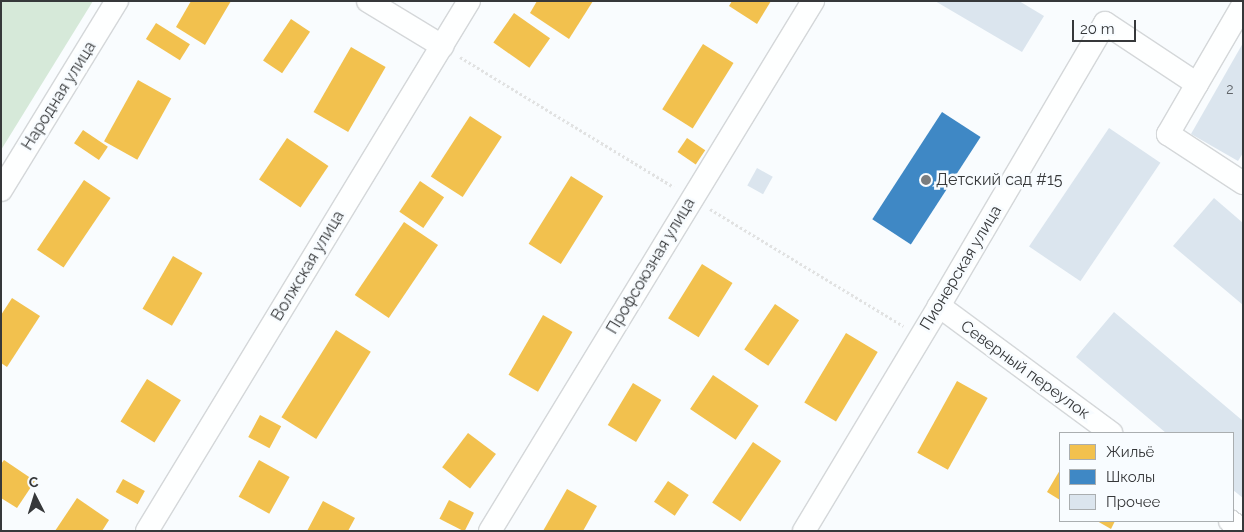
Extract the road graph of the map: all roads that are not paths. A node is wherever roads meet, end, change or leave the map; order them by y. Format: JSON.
{"nodes":[{"id":1,"x":118,"y":1,"type":"edge"},
{"id":2,"x":368,"y":1,"type":"edge"},
{"id":3,"x":469,"y":1,"type":"edge"},
{"id":4,"x":813,"y":1,"type":"edge"},
{"id":5,"x":1243,"y":5,"type":"edge"},
{"id":6,"x":442,"y":46,"type":"junction"},
{"id":7,"x":1197,"y":84,"type":"junction"},
{"id":8,"x":1243,"y":183,"type":"edge"},
{"id":9,"x":1,"y":190,"type":"edge"},
{"id":10,"x":939,"y":306,"type":"junction"},
{"id":11,"x":1110,"y":432,"type":"edge"},
{"id":12,"x":1231,"y":522,"type":"edge"},
{"id":13,"x":1243,"y":530,"type":"edge"},
{"id":14,"x":147,"y":531,"type":"edge"},
{"id":15,"x":490,"y":531,"type":"edge"},
{"id":16,"x":804,"y":531,"type":"edge"}],
"edges":[{"from":1,"to":9,"type":"street","name":"Народная улица"},
{"from":2,"to":6,"type":"street"},
{"from":3,"to":6,"type":"street","name":"Волжская улица"},
{"from":4,"to":15,"type":"street","name":"Профсоюзная улица"},
{"from":5,"to":7,"type":"street"},
{"from":6,"to":14,"type":"street","name":"Волжская улица"},
{"from":7,"to":8,"type":"street"},
{"from":7,"to":10,"type":"street","name":"Пионерская улица"},
{"from":10,"to":11,"type":"street","name":"Северный переулок"},
{"from":10,"to":16,"type":"street","name":"Пионерская улица"},
{"from":12,"to":13,"type":"street"}]}
